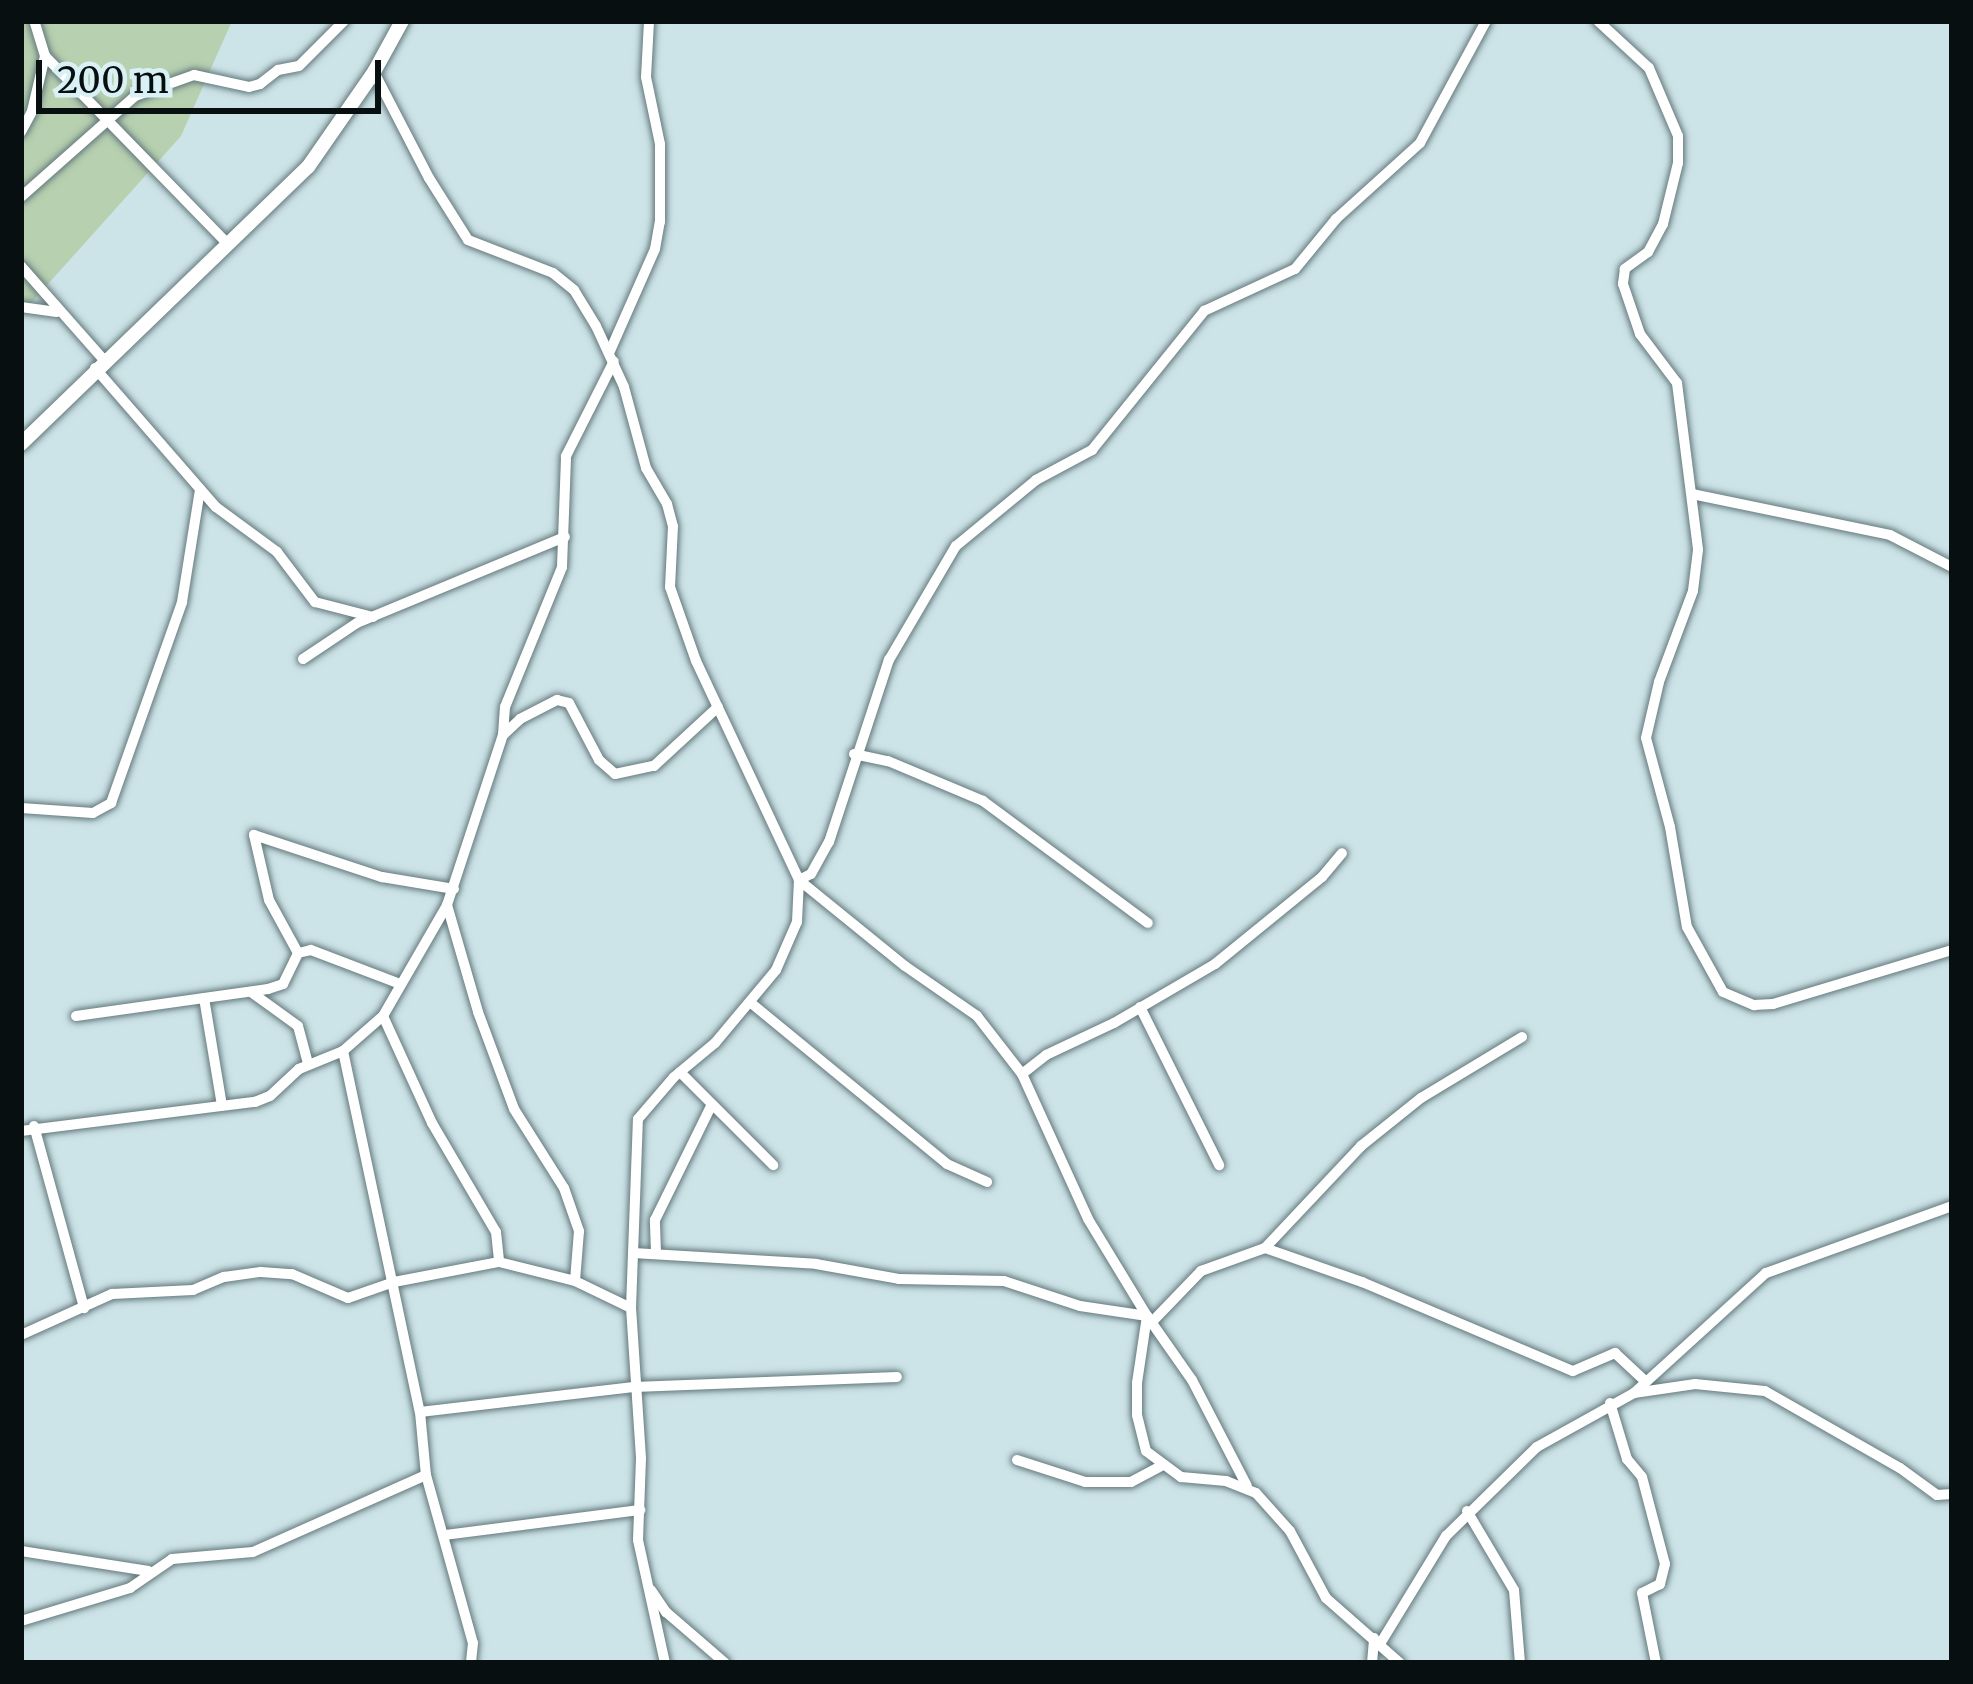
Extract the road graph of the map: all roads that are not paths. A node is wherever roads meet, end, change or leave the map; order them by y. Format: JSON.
{"nodes":[{"id":1,"x":34,"y":21,"type":"edge"},
{"id":2,"x":344,"y":21,"type":"edge"},
{"id":3,"x":402,"y":21,"type":"edge"},
{"id":4,"x":650,"y":21,"type":"edge"},
{"id":5,"x":1486,"y":21,"type":"edge"},
{"id":6,"x":1598,"y":21,"type":"edge"},
{"id":7,"x":45,"y":56,"type":"junction"},
{"id":8,"x":374,"y":73,"type":"junction"},
{"id":9,"x":104,"y":122,"type":"junction"},
{"id":10,"x":21,"y":132,"type":"edge"},
{"id":11,"x":21,"y":196,"type":"edge"},
{"id":12,"x":229,"y":245,"type":"junction"},
{"id":13,"x":21,"y":266,"type":"edge"},
{"id":14,"x":21,"y":308,"type":"edge"},
{"id":15,"x":57,"y":312,"type":"junction"},
{"id":16,"x":612,"y":356,"type":"junction"},
{"id":17,"x":99,"y":364,"type":"junction"},
{"id":18,"x":21,"y":444,"type":"edge"},
{"id":19,"x":200,"y":488,"type":"junction"},
{"id":20,"x":1692,"y":494,"type":"junction"},
{"id":21,"x":565,"y":537,"type":"junction"},
{"id":22,"x":1952,"y":568,"type":"edge"},
{"id":23,"x":373,"y":617,"type":"junction"},
{"id":24,"x":303,"y":659,"type":"dead end"},
{"id":25,"x":718,"y":707,"type":"junction"},
{"id":26,"x":503,"y":736,"type":"junction"},
{"id":27,"x":854,"y":754,"type":"junction"},
{"id":28,"x":21,"y":808,"type":"edge"},
{"id":29,"x":1342,"y":854,"type":"dead end"},
{"id":30,"x":799,"y":880,"type":"junction"},
{"id":31,"x":454,"y":890,"type":"junction"},
{"id":32,"x":447,"y":905,"type":"junction"},
{"id":33,"x":1148,"y":923,"type":"dead end"},
{"id":34,"x":1952,"y":950,"type":"edge"},
{"id":35,"x":298,"y":953,"type":"junction"},
{"id":36,"x":400,"y":984,"type":"junction"},
{"id":37,"x":251,"y":992,"type":"junction"},
{"id":38,"x":204,"y":998,"type":"junction"},
{"id":39,"x":751,"y":1003,"type":"junction"},
{"id":40,"x":1140,"y":1007,"type":"junction"},
{"id":41,"x":76,"y":1016,"type":"dead end"},
{"id":42,"x":382,"y":1016,"type":"junction"},
{"id":43,"x":1522,"y":1037,"type":"dead end"},
{"id":44,"x":343,"y":1051,"type":"junction"},
{"id":45,"x":308,"y":1064,"type":"junction"},
{"id":46,"x":680,"y":1072,"type":"junction"},
{"id":47,"x":1022,"y":1074,"type":"junction"},
{"id":48,"x":222,"y":1105,"type":"junction"},
{"id":49,"x":711,"y":1106,"type":"junction"},
{"id":50,"x":28,"y":1129,"type":"edge"},
{"id":51,"x":773,"y":1166,"type":"dead end"},
{"id":52,"x":1219,"y":1166,"type":"dead end"},
{"id":53,"x":987,"y":1182,"type":"dead end"},
{"id":54,"x":1952,"y":1206,"type":"edge"},
{"id":55,"x":1265,"y":1248,"type":"junction"},
{"id":56,"x":656,"y":1252,"type":"junction"},
{"id":57,"x":633,"y":1253,"type":"junction"},
{"id":58,"x":499,"y":1262,"type":"junction"},
{"id":59,"x":575,"y":1281,"type":"junction"},
{"id":60,"x":394,"y":1282,"type":"junction"},
{"id":61,"x":84,"y":1308,"type":"junction"},
{"id":62,"x":631,"y":1308,"type":"junction"},
{"id":63,"x":1148,"y":1320,"type":"junction"},
{"id":64,"x":21,"y":1335,"type":"edge"},
{"id":65,"x":897,"y":1377,"type":"dead end"},
{"id":66,"x":1644,"y":1380,"type":"junction"},
{"id":67,"x":634,"y":1387,"type":"junction"},
{"id":68,"x":1634,"y":1393,"type":"junction"},
{"id":69,"x":1610,"y":1402,"type":"junction"},
{"id":70,"x":420,"y":1412,"type":"junction"},
{"id":71,"x":1017,"y":1460,"type":"dead end"},
{"id":72,"x":1161,"y":1466,"type":"junction"},
{"id":73,"x":426,"y":1475,"type":"junction"},
{"id":74,"x":1246,"y":1486,"type":"junction"},
{"id":75,"x":1952,"y":1495,"type":"edge"},
{"id":76,"x":640,"y":1510,"type":"junction"},
{"id":77,"x":1467,"y":1511,"type":"junction"},
{"id":78,"x":445,"y":1535,"type":"junction"},
{"id":79,"x":21,"y":1550,"type":"edge"},
{"id":80,"x":148,"y":1571,"type":"junction"},
{"id":81,"x":645,"y":1583,"type":"junction"},
{"id":82,"x":21,"y":1621,"type":"edge"},
{"id":83,"x":1380,"y":1644,"type":"junction"},
{"id":84,"x":1372,"y":1662,"type":"edge"},
{"id":85,"x":471,"y":1663,"type":"edge"},
{"id":86,"x":665,"y":1663,"type":"edge"},
{"id":87,"x":725,"y":1663,"type":"edge"},
{"id":88,"x":1400,"y":1663,"type":"edge"},
{"id":89,"x":1520,"y":1663,"type":"edge"},
{"id":90,"x":1656,"y":1663,"type":"edge"}],
"edges":[{"from":1,"to":7,"type":"street"},
{"from":2,"to":9,"type":"street"},
{"from":3,"to":8,"type":"street"},
{"from":4,"to":16,"type":"street"},
{"from":5,"to":27,"type":"street"},
{"from":6,"to":20,"type":"street"},
{"from":7,"to":9,"type":"street"},
{"from":7,"to":10,"type":"street"},
{"from":8,"to":12,"type":"street"},
{"from":8,"to":16,"type":"street"},
{"from":9,"to":11,"type":"street"},
{"from":9,"to":12,"type":"street"},
{"from":12,"to":17,"type":"street"},
{"from":13,"to":15,"type":"street"},
{"from":14,"to":15,"type":"street"},
{"from":15,"to":17,"type":"street"},
{"from":16,"to":21,"type":"street"},
{"from":16,"to":25,"type":"street"},
{"from":17,"to":18,"type":"street"},
{"from":17,"to":19,"type":"street"},
{"from":19,"to":23,"type":"street"},
{"from":19,"to":28,"type":"street"},
{"from":20,"to":22,"type":"street"},
{"from":20,"to":34,"type":"street"},
{"from":21,"to":23,"type":"street"},
{"from":21,"to":26,"type":"street"},
{"from":23,"to":24,"type":"street"},
{"from":25,"to":26,"type":"street"},
{"from":25,"to":30,"type":"street"},
{"from":26,"to":31,"type":"street"},
{"from":27,"to":30,"type":"street"},
{"from":27,"to":33,"type":"street"},
{"from":29,"to":40,"type":"street"},
{"from":30,"to":39,"type":"street"},
{"from":30,"to":47,"type":"street"},
{"from":31,"to":32,"type":"street"},
{"from":31,"to":35,"type":"street"},
{"from":32,"to":36,"type":"street"},
{"from":32,"to":59,"type":"street"},
{"from":35,"to":36,"type":"street"},
{"from":35,"to":37,"type":"street"},
{"from":36,"to":42,"type":"street"},
{"from":37,"to":38,"type":"street"},
{"from":37,"to":45,"type":"street"},
{"from":38,"to":41,"type":"street"},
{"from":38,"to":48,"type":"street"},
{"from":39,"to":46,"type":"street"},
{"from":39,"to":53,"type":"street"},
{"from":40,"to":47,"type":"street"},
{"from":40,"to":52,"type":"street"},
{"from":42,"to":44,"type":"street"},
{"from":42,"to":58,"type":"street"},
{"from":43,"to":55,"type":"street"},
{"from":44,"to":45,"type":"street"},
{"from":44,"to":60,"type":"street"},
{"from":45,"to":48,"type":"street"},
{"from":46,"to":49,"type":"street"},
{"from":46,"to":57,"type":"street"},
{"from":47,"to":63,"type":"street"},
{"from":48,"to":50,"type":"street"},
{"from":49,"to":51,"type":"street"},
{"from":49,"to":56,"type":"street"},
{"from":50,"to":61,"type":"street"},
{"from":54,"to":66,"type":"street"},
{"from":55,"to":63,"type":"street"},
{"from":55,"to":66,"type":"street"},
{"from":56,"to":57,"type":"street"},
{"from":56,"to":63,"type":"street"},
{"from":57,"to":62,"type":"street"},
{"from":58,"to":59,"type":"street"},
{"from":58,"to":60,"type":"street"},
{"from":59,"to":62,"type":"street"},
{"from":60,"to":61,"type":"street"},
{"from":60,"to":70,"type":"street"},
{"from":61,"to":64,"type":"street"},
{"from":62,"to":67,"type":"street"},
{"from":63,"to":72,"type":"street"},
{"from":63,"to":74,"type":"street"},
{"from":65,"to":67,"type":"street"},
{"from":66,"to":68,"type":"street"},
{"from":67,"to":70,"type":"street"},
{"from":67,"to":76,"type":"street"},
{"from":68,"to":69,"type":"street"},
{"from":68,"to":75,"type":"street"},
{"from":69,"to":77,"type":"street"},
{"from":69,"to":90,"type":"street"},
{"from":70,"to":73,"type":"street"},
{"from":71,"to":72,"type":"street"},
{"from":72,"to":74,"type":"street"},
{"from":73,"to":78,"type":"street"},
{"from":73,"to":80,"type":"street"},
{"from":74,"to":83,"type":"street"},
{"from":76,"to":78,"type":"street"},
{"from":76,"to":81,"type":"street"},
{"from":77,"to":83,"type":"street"},
{"from":77,"to":89,"type":"street"},
{"from":78,"to":85,"type":"street"},
{"from":79,"to":80,"type":"street"},
{"from":80,"to":82,"type":"street"},
{"from":81,"to":86,"type":"street"},
{"from":81,"to":87,"type":"street"},
{"from":83,"to":84,"type":"street"},
{"from":83,"to":88,"type":"street"}]}
